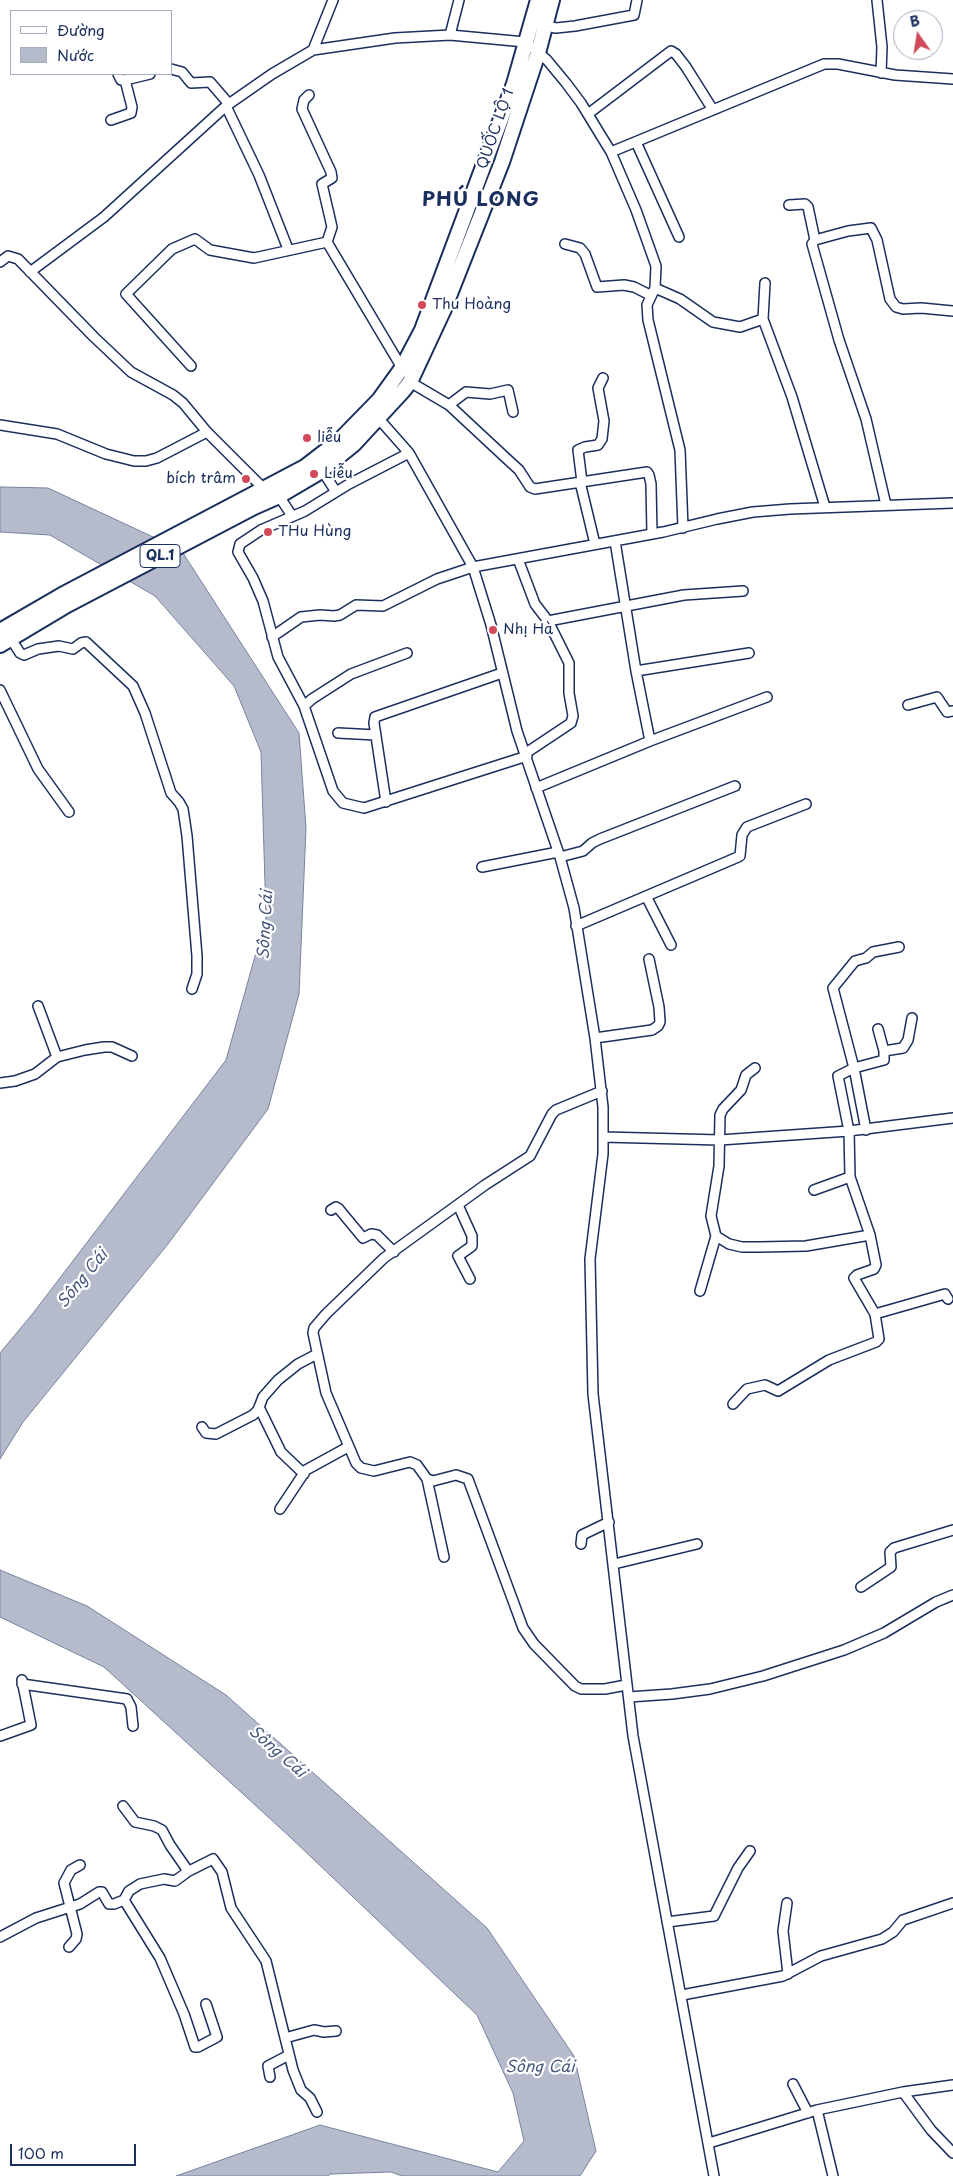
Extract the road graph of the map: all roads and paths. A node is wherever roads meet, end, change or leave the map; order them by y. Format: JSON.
{"nodes":[{"id":1,"x":333,"y":0,"type":"edge"},
{"id":2,"x":459,"y":0,"type":"edge"},
{"id":3,"x":538,"y":0,"type":"edge"},
{"id":4,"x":552,"y":0,"type":"edge"},
{"id":5,"x":637,"y":0,"type":"edge"},
{"id":6,"x":877,"y":0,"type":"edge"},
{"id":7,"x":546,"y":26,"type":"junction"},
{"id":8,"x":450,"y":35,"type":"junction"},
{"id":9,"x":525,"y":42,"type":"junction"},
{"id":10,"x":313,"y":50,"type":"junction"},
{"id":11,"x":538,"y":53,"type":"junction"},
{"id":12,"x":172,"y":69,"type":"edge"},
{"id":13,"x":882,"y":73,"type":"junction"},
{"id":14,"x":140,"y":75,"type":"edge"},
{"id":15,"x":121,"y":77,"type":"edge"},
{"id":16,"x":953,"y":79,"type":"edge"},
{"id":17,"x":308,"y":95,"type":"dead end"},
{"id":18,"x":228,"y":105,"type":"junction"},
{"id":19,"x":712,"y":110,"type":"junction"},
{"id":20,"x":588,"y":114,"type":"junction"},
{"id":21,"x":111,"y":120,"type":"dead end"},
{"id":22,"x":636,"y":142,"type":"junction"},
{"id":23,"x":611,"y":152,"type":"junction"},
{"id":24,"x":790,"y":205,"type":"dead end"},
{"id":25,"x":679,"y":237,"type":"dead end"},
{"id":26,"x":815,"y":240,"type":"junction"},
{"id":27,"x":327,"y":242,"type":"junction"},
{"id":28,"x":565,"y":244,"type":"dead end"},
{"id":29,"x":288,"y":249,"type":"junction"},
{"id":30,"x":1,"y":258,"type":"edge"},
{"id":31,"x":30,"y":272,"type":"junction"},
{"id":32,"x":765,"y":283,"type":"dead end"},
{"id":33,"x":653,"y":292,"type":"junction"},
{"id":34,"x":953,"y":311,"type":"edge"},
{"id":35,"x":763,"y":319,"type":"junction"},
{"id":36,"x":191,"y":366,"type":"dead end"},
{"id":37,"x":402,"y":368,"type":"junction"},
{"id":38,"x":602,"y":378,"type":"dead end"},
{"id":39,"x":410,"y":382,"type":"junction"},
{"id":40,"x":449,"y":405,"type":"junction"},
{"id":41,"x":513,"y":412,"type":"dead end"},
{"id":42,"x":379,"y":419,"type":"junction"},
{"id":43,"x":0,"y":424,"type":"edge"},
{"id":44,"x":207,"y":432,"type":"junction"},
{"id":45,"x":408,"y":453,"type":"junction"},
{"id":46,"x":322,"y":470,"type":"junction"},
{"id":47,"x":581,"y":482,"type":"junction"},
{"id":48,"x":263,"y":488,"type":"junction"},
{"id":49,"x":336,"y":492,"type":"junction"},
{"id":50,"x":279,"y":496,"type":"junction"},
{"id":51,"x":250,"y":502,"type":"junction"},
{"id":52,"x":953,"y":503,"type":"edge"},
{"id":53,"x":886,"y":505,"type":"junction"},
{"id":54,"x":825,"y":507,"type":"junction"},
{"id":55,"x":292,"y":516,"type":"junction"},
{"id":56,"x":683,"y":528,"type":"junction"},
{"id":57,"x":652,"y":534,"type":"junction"},
{"id":58,"x":615,"y":541,"type":"junction"},
{"id":59,"x":595,"y":544,"type":"junction"},
{"id":60,"x":518,"y":559,"type":"junction"},
{"id":61,"x":474,"y":567,"type":"junction"},
{"id":62,"x":743,"y":591,"type":"dead end"},
{"id":63,"x":626,"y":608,"type":"junction"},
{"id":64,"x":548,"y":621,"type":"junction"},
{"id":65,"x":272,"y":637,"type":"junction"},
{"id":66,"x":4,"y":638,"type":"edge"},
{"id":67,"x":406,"y":653,"type":"dead end"},
{"id":68,"x":749,"y":653,"type":"dead end"},
{"id":69,"x":636,"y":671,"type":"junction"},
{"id":70,"x":502,"y":673,"type":"junction"},
{"id":71,"x":0,"y":690,"type":"edge"},
{"id":72,"x":767,"y":697,"type":"dead end"},
{"id":73,"x":908,"y":705,"type":"dead end"},
{"id":74,"x":304,"y":706,"type":"junction"},
{"id":75,"x":953,"y":711,"type":"edge"},
{"id":76,"x":338,"y":733,"type":"dead end"},
{"id":77,"x":376,"y":735,"type":"junction"},
{"id":78,"x":650,"y":741,"type":"junction"},
{"id":79,"x":526,"y":754,"type":"junction"},
{"id":80,"x":735,"y":786,"type":"dead end"},
{"id":81,"x":536,"y":788,"type":"junction"},
{"id":82,"x":386,"y":802,"type":"junction"},
{"id":83,"x":806,"y":804,"type":"dead end"},
{"id":84,"x":69,"y":812,"type":"dead end"},
{"id":85,"x":559,"y":854,"type":"junction"},
{"id":86,"x":482,"y":867,"type":"dead end"},
{"id":87,"x":646,"y":896,"type":"junction"},
{"id":88,"x":576,"y":926,"type":"junction"},
{"id":89,"x":672,"y":945,"type":"dead end"},
{"id":90,"x":899,"y":947,"type":"dead end"},
{"id":91,"x":649,"y":959,"type":"dead end"},
{"id":92,"x":192,"y":990,"type":"dead end"},
{"id":93,"x":38,"y":1006,"type":"dead end"},
{"id":94,"x":912,"y":1018,"type":"dead end"},
{"id":95,"x":878,"y":1029,"type":"dead end"},
{"id":96,"x":595,"y":1038,"type":"junction"},
{"id":97,"x":884,"y":1051,"type":"junction"},
{"id":98,"x":132,"y":1056,"type":"dead end"},
{"id":99,"x":57,"y":1057,"type":"junction"},
{"id":100,"x":755,"y":1068,"type":"dead end"},
{"id":101,"x":854,"y":1068,"type":"junction"},
{"id":102,"x":0,"y":1083,"type":"edge"},
{"id":103,"x":602,"y":1091,"type":"junction"},
{"id":104,"x":953,"y":1118,"type":"edge"},
{"id":105,"x":866,"y":1130,"type":"junction"},
{"id":106,"x":849,"y":1132,"type":"junction"},
{"id":107,"x":604,"y":1137,"type":"junction"},
{"id":108,"x":720,"y":1140,"type":"junction"},
{"id":109,"x":850,"y":1176,"type":"junction"},
{"id":110,"x":814,"y":1190,"type":"dead end"},
{"id":111,"x":458,"y":1205,"type":"junction"},
{"id":112,"x":331,"y":1210,"type":"dead end"},
{"id":113,"x":870,"y":1235,"type":"junction"},
{"id":114,"x":716,"y":1236,"type":"junction"},
{"id":115,"x":394,"y":1252,"type":"junction"},
{"id":116,"x":470,"y":1279,"type":"dead end"},
{"id":117,"x":700,"y":1291,"type":"dead end"},
{"id":118,"x":948,"y":1299,"type":"dead end"},
{"id":119,"x":874,"y":1314,"type":"junction"},
{"id":120,"x":317,"y":1354,"type":"junction"},
{"id":121,"x":733,"y":1404,"type":"dead end"},
{"id":122,"x":259,"y":1407,"type":"junction"},
{"id":123,"x":202,"y":1427,"type":"dead end"},
{"id":124,"x":348,"y":1447,"type":"junction"},
{"id":125,"x":304,"y":1474,"type":"junction"},
{"id":126,"x":427,"y":1479,"type":"junction"},
{"id":127,"x":280,"y":1509,"type":"dead end"},
{"id":128,"x":608,"y":1522,"type":"junction"},
{"id":129,"x":953,"y":1530,"type":"edge"},
{"id":130,"x":581,"y":1544,"type":"dead end"},
{"id":131,"x":697,"y":1544,"type":"dead end"},
{"id":132,"x":444,"y":1557,"type":"dead end"},
{"id":133,"x":614,"y":1564,"type":"junction"},
{"id":134,"x":861,"y":1586,"type":"dead end"},
{"id":135,"x":953,"y":1595,"type":"edge"},
{"id":136,"x":626,"y":1685,"type":"junction"},
{"id":137,"x":629,"y":1697,"type":"junction"},
{"id":138,"x":133,"y":1726,"type":"dead end"},
{"id":139,"x":0,"y":1736,"type":"edge"},
{"id":140,"x":122,"y":1806,"type":"dead end"},
{"id":141,"x":750,"y":1851,"type":"dead end"},
{"id":142,"x":80,"y":1864,"type":"dead end"},
{"id":143,"x":187,"y":1872,"type":"junction"},
{"id":144,"x":124,"y":1900,"type":"junction"},
{"id":145,"x":787,"y":1903,"type":"dead end"},
{"id":146,"x":953,"y":1903,"type":"edge"},
{"id":147,"x":72,"y":1907,"type":"junction"},
{"id":148,"x":667,"y":1922,"type":"junction"},
{"id":149,"x":0,"y":1937,"type":"edge"},
{"id":150,"x":69,"y":1947,"type":"dead end"},
{"id":151,"x":788,"y":1974,"type":"junction"},
{"id":152,"x":682,"y":1995,"type":"junction"},
{"id":153,"x":206,"y":2004,"type":"dead end"},
{"id":154,"x":336,"y":2031,"type":"dead end"},
{"id":155,"x":285,"y":2038,"type":"junction"},
{"id":156,"x":289,"y":2055,"type":"junction"},
{"id":157,"x":270,"y":2077,"type":"dead end"},
{"id":158,"x":793,"y":2084,"type":"dead end"},
{"id":159,"x":953,"y":2085,"type":"edge"},
{"id":160,"x":903,"y":2092,"type":"junction"},
{"id":161,"x":317,"y":2112,"type":"dead end"},
{"id":162,"x":813,"y":2112,"type":"junction"},
{"id":163,"x":709,"y":2143,"type":"junction"},
{"id":164,"x":953,"y":2153,"type":"edge"},
{"id":165,"x":714,"y":2176,"type":"edge"},
{"id":166,"x":832,"y":2176,"type":"edge"}],
"edges":[{"from":1,"to":10,"type":"street"},
{"from":2,"to":8,"type":"street"},
{"from":3,"to":9,"type":"highway","name":"QUỐC LỘ 1","number":"QL.1"},
{"from":4,"to":7,"type":"highway","name":"QUỐC LỘ 1","number":"QL.1"},
{"from":5,"to":7,"type":"street"},
{"from":6,"to":13,"type":"street"},
{"from":7,"to":11,"type":"highway","name":"QUỐC LỘ 1","number":"QL.1"},
{"from":8,"to":9,"type":"street"},
{"from":8,"to":10,"type":"street"},
{"from":9,"to":11,"type":"street"},
{"from":9,"to":37,"type":"highway","name":"QUỐC LỘ 1","number":"QL.1"},
{"from":10,"to":18,"type":"street"},
{"from":11,"to":20,"type":"street"},
{"from":11,"to":39,"type":"highway","name":"QUỐC LỘ 1","number":"QL.1"},
{"from":12,"to":18,"type":"street"},
{"from":13,"to":16,"type":"street"},
{"from":13,"to":19,"type":"street"},
{"from":14,"to":15,"type":"street"},
{"from":15,"to":21,"type":"street"},
{"from":17,"to":27,"type":"street"},
{"from":18,"to":29,"type":"street"},
{"from":18,"to":31,"type":"street"},
{"from":19,"to":20,"type":"street"},
{"from":19,"to":22,"type":"street"},
{"from":20,"to":23,"type":"street"},
{"from":22,"to":23,"type":"street"},
{"from":22,"to":25,"type":"street"},
{"from":23,"to":33,"type":"street"},
{"from":24,"to":26,"type":"street"},
{"from":26,"to":34,"type":"street"},
{"from":26,"to":53,"type":"street"},
{"from":27,"to":29,"type":"street"},
{"from":27,"to":37,"type":"street"},
{"from":28,"to":33,"type":"street"},
{"from":29,"to":36,"type":"street"},
{"from":30,"to":31,"type":"street"},
{"from":31,"to":44,"type":"street"},
{"from":32,"to":35,"type":"street"},
{"from":33,"to":35,"type":"street"},
{"from":33,"to":56,"type":"street"},
{"from":35,"to":54,"type":"street"},
{"from":37,"to":48,"type":"highway","name":"QUỐC LỘ 1","number":"QL.1"},
{"from":38,"to":47,"type":"street"},
{"from":39,"to":40,"type":"street"},
{"from":39,"to":42,"type":"highway","name":"QUỐC LỘ 1","number":"QL.1"},
{"from":40,"to":41,"type":"street"},
{"from":40,"to":47,"type":"street"},
{"from":42,"to":45,"type":"street"},
{"from":42,"to":46,"type":"highway","name":"QUỐC LỘ 1","number":"QL.1"},
{"from":43,"to":44,"type":"street"},
{"from":44,"to":48,"type":"street"},
{"from":45,"to":49,"type":"street"},
{"from":45,"to":61,"type":"street"},
{"from":46,"to":49,"type":"street"},
{"from":46,"to":50,"type":"highway","name":"QUỐC LỘ 1","number":"QL.1"},
{"from":47,"to":57,"type":"street"},
{"from":47,"to":59,"type":"street"},
{"from":48,"to":51,"type":"highway","name":"QUỐC LỘ 1","number":"QL.1"},
{"from":49,"to":55,"type":"street"},
{"from":50,"to":51,"type":"highway","name":"QUỐC LỘ 1","number":"QL.1"},
{"from":50,"to":55,"type":"street"},
{"from":51,"to":66,"type":"highway","number":"QL.1"},
{"from":52,"to":53,"type":"street"},
{"from":53,"to":54,"type":"street"},
{"from":54,"to":56,"type":"street"},
{"from":55,"to":65,"type":"street"},
{"from":56,"to":57,"type":"street"},
{"from":57,"to":58,"type":"street"},
{"from":58,"to":59,"type":"street"},
{"from":58,"to":63,"type":"street"},
{"from":59,"to":60,"type":"street"},
{"from":60,"to":61,"type":"street"},
{"from":60,"to":64,"type":"street"},
{"from":61,"to":65,"type":"street"},
{"from":61,"to":70,"type":"street"},
{"from":62,"to":63,"type":"street"},
{"from":63,"to":64,"type":"street"},
{"from":63,"to":69,"type":"street"},
{"from":64,"to":79,"type":"street"},
{"from":65,"to":74,"type":"street"},
{"from":66,"to":92,"type":"street"},
{"from":67,"to":74,"type":"street"},
{"from":68,"to":69,"type":"street"},
{"from":69,"to":78,"type":"street"},
{"from":70,"to":77,"type":"street"},
{"from":70,"to":79,"type":"street"},
{"from":71,"to":84,"type":"street"},
{"from":72,"to":78,"type":"street"},
{"from":73,"to":75,"type":"street"},
{"from":74,"to":82,"type":"street"},
{"from":76,"to":77,"type":"street"},
{"from":77,"to":82,"type":"street"},
{"from":78,"to":81,"type":"street"},
{"from":79,"to":81,"type":"street"},
{"from":79,"to":82,"type":"street"},
{"from":80,"to":85,"type":"street"},
{"from":81,"to":85,"type":"street"},
{"from":83,"to":87,"type":"street"},
{"from":85,"to":86,"type":"street"},
{"from":85,"to":88,"type":"street"},
{"from":87,"to":88,"type":"street"},
{"from":87,"to":89,"type":"street"},
{"from":88,"to":96,"type":"street"},
{"from":90,"to":101,"type":"street"},
{"from":91,"to":96,"type":"street"},
{"from":93,"to":99,"type":"street"},
{"from":94,"to":97,"type":"street"},
{"from":95,"to":97,"type":"street"},
{"from":96,"to":103,"type":"street"},
{"from":97,"to":101,"type":"street"},
{"from":98,"to":99,"type":"street"},
{"from":99,"to":102,"type":"street"},
{"from":100,"to":108,"type":"street"},
{"from":101,"to":105,"type":"street"},
{"from":101,"to":106,"type":"street"},
{"from":103,"to":107,"type":"street"},
{"from":103,"to":111,"type":"street"},
{"from":104,"to":105,"type":"street"},
{"from":105,"to":106,"type":"street"},
{"from":106,"to":108,"type":"street"},
{"from":106,"to":109,"type":"street"},
{"from":107,"to":108,"type":"street"},
{"from":107,"to":128,"type":"street"},
{"from":108,"to":114,"type":"street"},
{"from":109,"to":110,"type":"street"},
{"from":109,"to":113,"type":"street"},
{"from":111,"to":115,"type":"street"},
{"from":111,"to":116,"type":"street"},
{"from":112,"to":115,"type":"street"},
{"from":113,"to":114,"type":"street"},
{"from":113,"to":119,"type":"street"},
{"from":114,"to":117,"type":"street"},
{"from":115,"to":120,"type":"street"},
{"from":118,"to":119,"type":"street"},
{"from":119,"to":121,"type":"street"},
{"from":120,"to":122,"type":"street"},
{"from":120,"to":124,"type":"street"},
{"from":122,"to":123,"type":"street"},
{"from":122,"to":125,"type":"street"},
{"from":124,"to":125,"type":"street"},
{"from":124,"to":126,"type":"street"},
{"from":125,"to":127,"type":"street"},
{"from":126,"to":132,"type":"street"},
{"from":126,"to":136,"type":"street"},
{"from":128,"to":130,"type":"street"},
{"from":128,"to":133,"type":"street"},
{"from":129,"to":134,"type":"street"},
{"from":131,"to":133,"type":"street"},
{"from":133,"to":136,"type":"street"},
{"from":135,"to":137,"type":"street"},
{"from":136,"to":137,"type":"street"},
{"from":137,"to":148,"type":"street"},
{"from":138,"to":139,"type":"street"},
{"from":140,"to":143,"type":"street"},
{"from":141,"to":148,"type":"street"},
{"from":142,"to":147,"type":"street"},
{"from":143,"to":144,"type":"street"},
{"from":143,"to":155,"type":"street"},
{"from":144,"to":147,"type":"street"},
{"from":144,"to":153,"type":"street"},
{"from":145,"to":151,"type":"street"},
{"from":146,"to":151,"type":"street"},
{"from":147,"to":149,"type":"street"},
{"from":147,"to":150,"type":"street"},
{"from":148,"to":152,"type":"street"},
{"from":151,"to":152,"type":"street"},
{"from":152,"to":163,"type":"street"},
{"from":154,"to":155,"type":"street"},
{"from":155,"to":156,"type":"street"},
{"from":156,"to":157,"type":"street"},
{"from":156,"to":161,"type":"street"},
{"from":158,"to":162,"type":"street"},
{"from":159,"to":160,"type":"street"},
{"from":160,"to":162,"type":"street"},
{"from":160,"to":164,"type":"street"},
{"from":162,"to":163,"type":"street"},
{"from":162,"to":166,"type":"street"},
{"from":163,"to":165,"type":"street"}]}
